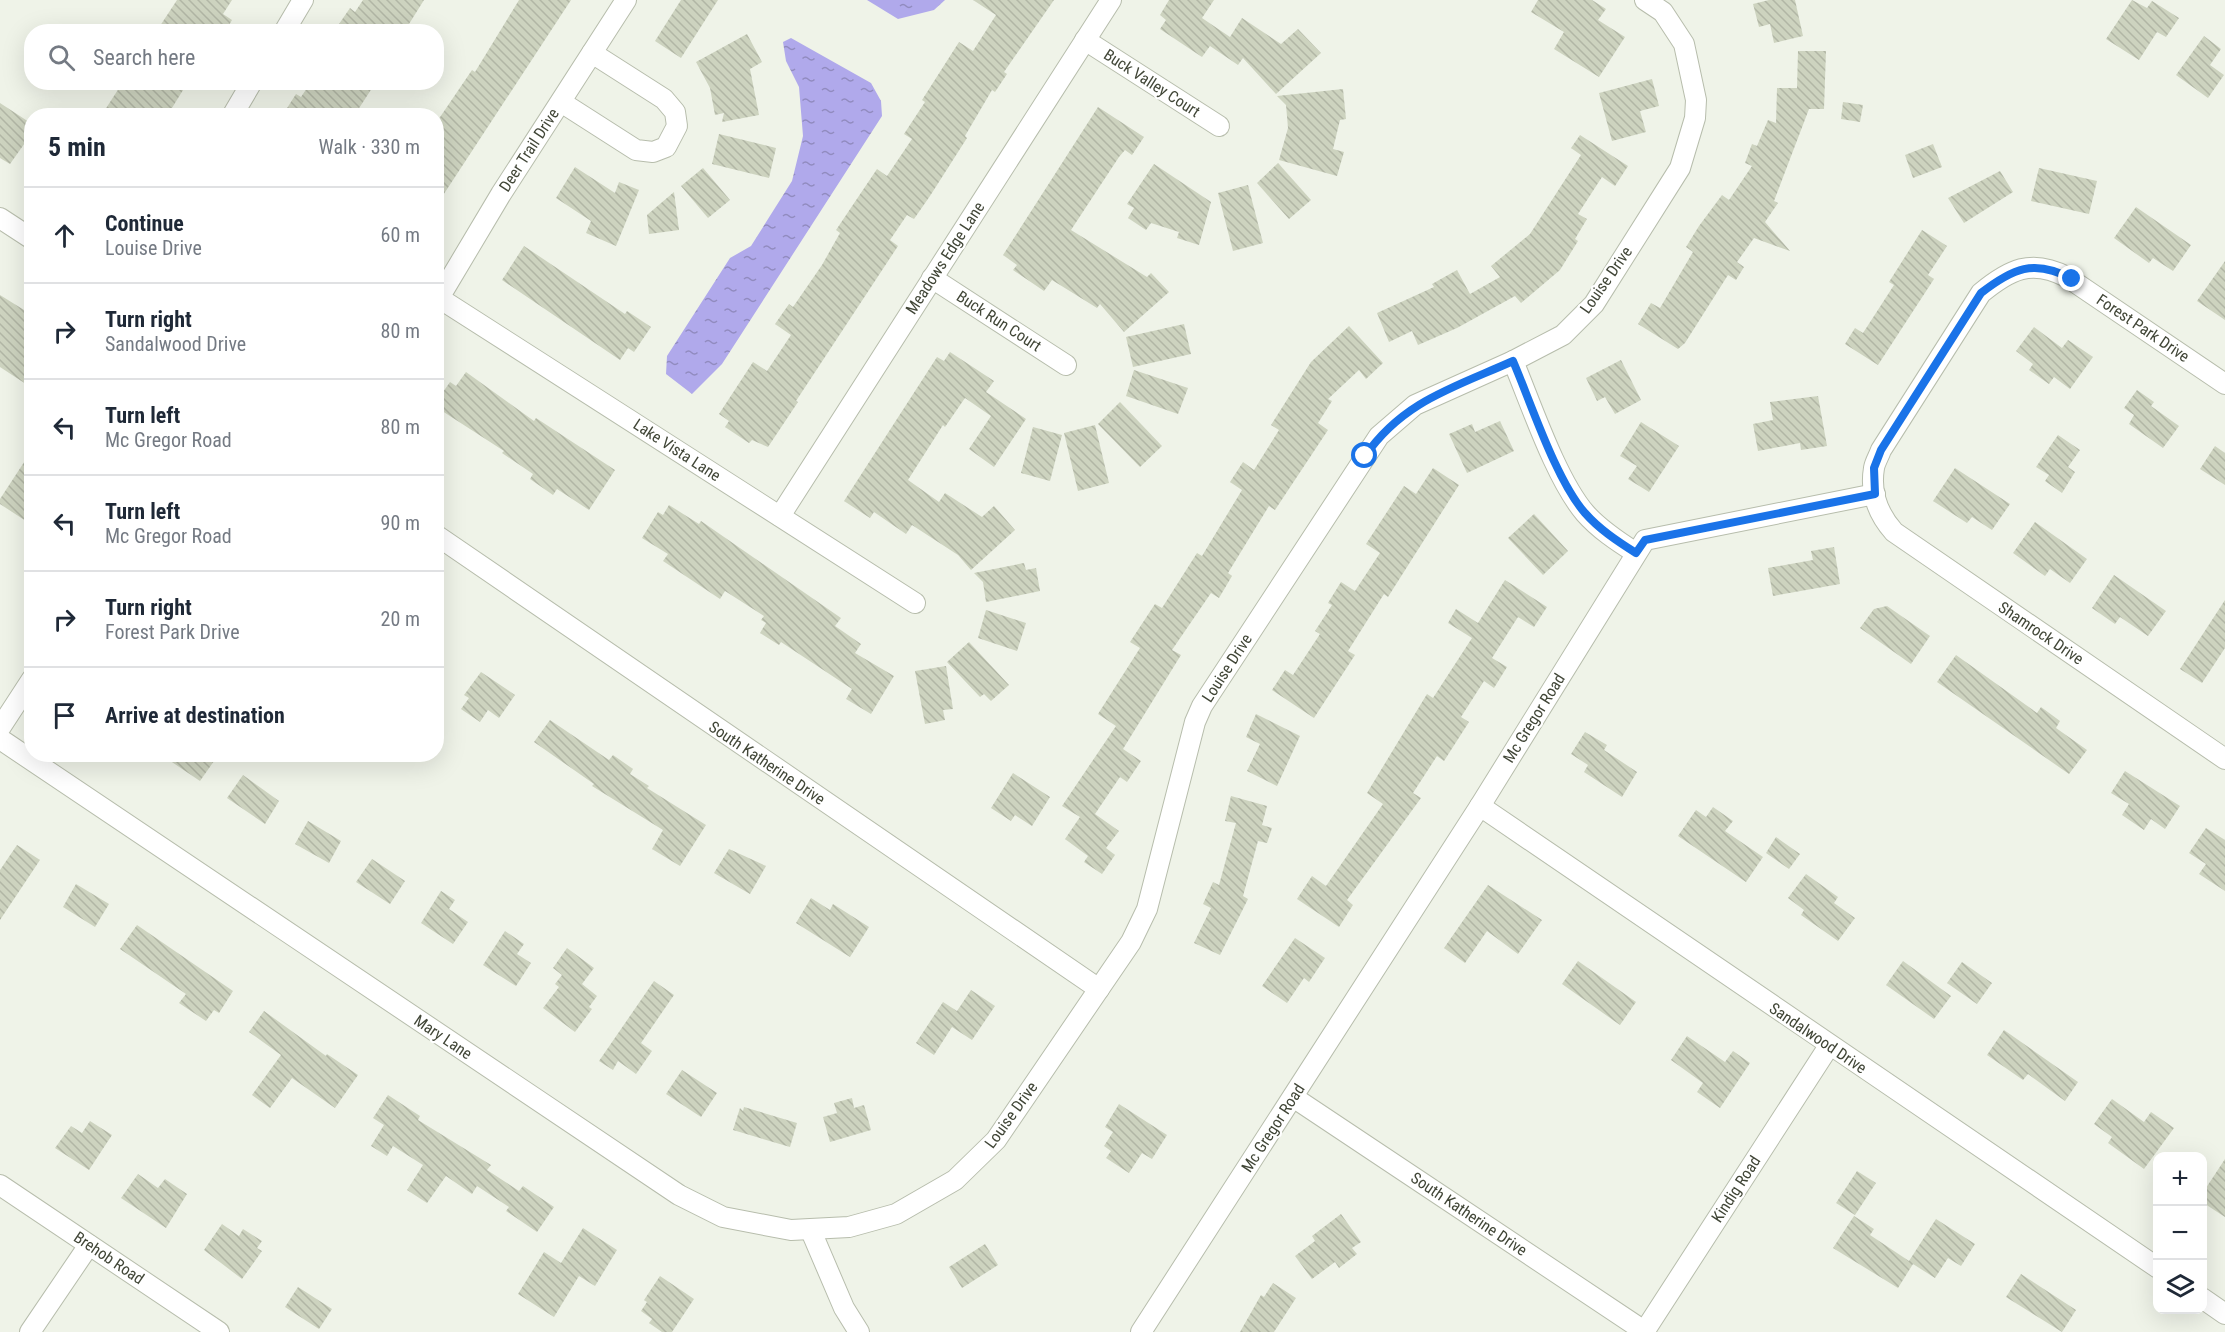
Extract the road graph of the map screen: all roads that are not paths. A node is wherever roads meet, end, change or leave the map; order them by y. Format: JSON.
{"nodes":[{"id":1,"x":303,"y":0,"type":"edge"},
{"id":2,"x":626,"y":0,"type":"edge"},
{"id":3,"x":1111,"y":0,"type":"edge"},
{"id":4,"x":1645,"y":0,"type":"edge"},
{"id":5,"x":289,"y":24,"type":"edge"},
{"id":6,"x":1085,"y":40,"type":"junction"},
{"id":7,"x":592,"y":53,"type":"junction"},
{"id":8,"x":247,"y":90,"type":"edge"},
{"id":9,"x":561,"y":102,"type":"junction"},
{"id":10,"x":237,"y":108,"type":"edge"},
{"id":11,"x":1219,"y":126,"type":"dead end"},
{"id":12,"x":0,"y":218,"type":"edge"},
{"id":13,"x":24,"y":234,"type":"edge"},
{"id":14,"x":932,"y":278,"type":"junction"},
{"id":15,"x":444,"y":290,"type":"edge"},
{"id":16,"x":444,"y":304,"type":"edge"},
{"id":17,"x":1513,"y":361,"type":"junction"},
{"id":18,"x":1066,"y":365,"type":"dead end"},
{"id":19,"x":2225,"y":384,"type":"edge"},
{"id":20,"x":1875,"y":494,"type":"junction"},
{"id":21,"x":780,"y":516,"type":"junction"},
{"id":22,"x":444,"y":540,"type":"edge"},
{"id":23,"x":1636,"y":553,"type":"junction"},
{"id":24,"x":915,"y":603,"type":"dead end"},
{"id":25,"x":24,"y":691,"type":"edge"},
{"id":26,"x":0,"y":728,"type":"edge"},
{"id":27,"x":0,"y":739,"type":"edge"},
{"id":28,"x":24,"y":755,"type":"edge"},
{"id":29,"x":2225,"y":759,"type":"edge"},
{"id":30,"x":34,"y":762,"type":"edge"},
{"id":31,"x":1480,"y":806,"type":"junction"},
{"id":32,"x":1099,"y":989,"type":"junction"},
{"id":33,"x":1829,"y":1046,"type":"junction"},
{"id":34,"x":1293,"y":1096,"type":"junction"},
{"id":35,"x":0,"y":1185,"type":"edge"},
{"id":36,"x":811,"y":1231,"type":"junction"},
{"id":37,"x":89,"y":1245,"type":"junction"},
{"id":38,"x":2153,"y":1265,"type":"edge"},
{"id":39,"x":2207,"y":1301,"type":"edge"},
{"id":40,"x":2225,"y":1314,"type":"edge"},
{"id":41,"x":1644,"y":1331,"type":"edge"},
{"id":42,"x":30,"y":1332,"type":"edge"},
{"id":43,"x":219,"y":1332,"type":"edge"},
{"id":44,"x":859,"y":1332,"type":"edge"},
{"id":45,"x":1141,"y":1332,"type":"edge"}],
"edges":[{"from":1,"to":5,"type":"street"},
{"from":2,"to":7,"type":"street","name":"Deer Trail Drive"},
{"from":3,"to":6,"type":"street","name":"Meadows Edge Lane"},
{"from":4,"to":17,"type":"street","name":"Louise Drive"},
{"from":6,"to":11,"type":"street","name":"Buck Valley Court"},
{"from":6,"to":14,"type":"street","name":"Meadows Edge Lane"},
{"from":7,"to":9,"type":"street","name":"Deer Trail Drive"},
{"from":7,"to":9,"type":"street"},
{"from":8,"to":10,"type":"street"},
{"from":9,"to":15,"type":"street","name":"Deer Trail Drive"},
{"from":12,"to":13,"type":"street"},
{"from":14,"to":18,"type":"street","name":"Buck Run Court"},
{"from":14,"to":21,"type":"street","name":"Meadows Edge Lane"},
{"from":16,"to":21,"type":"street","name":"Lake Vista Lane"},
{"from":17,"to":23,"type":"street"},
{"from":17,"to":32,"type":"street","name":"Louise Drive"},
{"from":19,"to":20,"type":"street","name":"Forest Park Drive"},
{"from":20,"to":23,"type":"street","name":"Mc Gregor Road"},
{"from":20,"to":29,"type":"street","name":"Shamrock Drive"},
{"from":21,"to":24,"type":"street","name":"Lake Vista Lane"},
{"from":22,"to":32,"type":"street","name":"South Katherine Drive"},
{"from":23,"to":31,"type":"street","name":"Mc Gregor Road"},
{"from":25,"to":26,"type":"street"},
{"from":27,"to":28,"type":"street","name":"Mary Lane"},
{"from":30,"to":36,"type":"street","name":"Mary Lane"},
{"from":31,"to":33,"type":"street","name":"Sandalwood Drive"},
{"from":31,"to":34,"type":"street","name":"Mc Gregor Road"},
{"from":32,"to":36,"type":"street","name":"Louise Drive"},
{"from":33,"to":38,"type":"street","name":"Sandalwood Drive"},
{"from":33,"to":41,"type":"street","name":"Kindig Road"},
{"from":34,"to":41,"type":"street","name":"South Katherine Drive"},
{"from":34,"to":45,"type":"street","name":"Mc Gregor Road"},
{"from":35,"to":37,"type":"street","name":"Brehob Road"},
{"from":36,"to":44,"type":"street"},
{"from":37,"to":42,"type":"street"},
{"from":37,"to":43,"type":"street","name":"Brehob Road"},
{"from":39,"to":40,"type":"street"}]}
